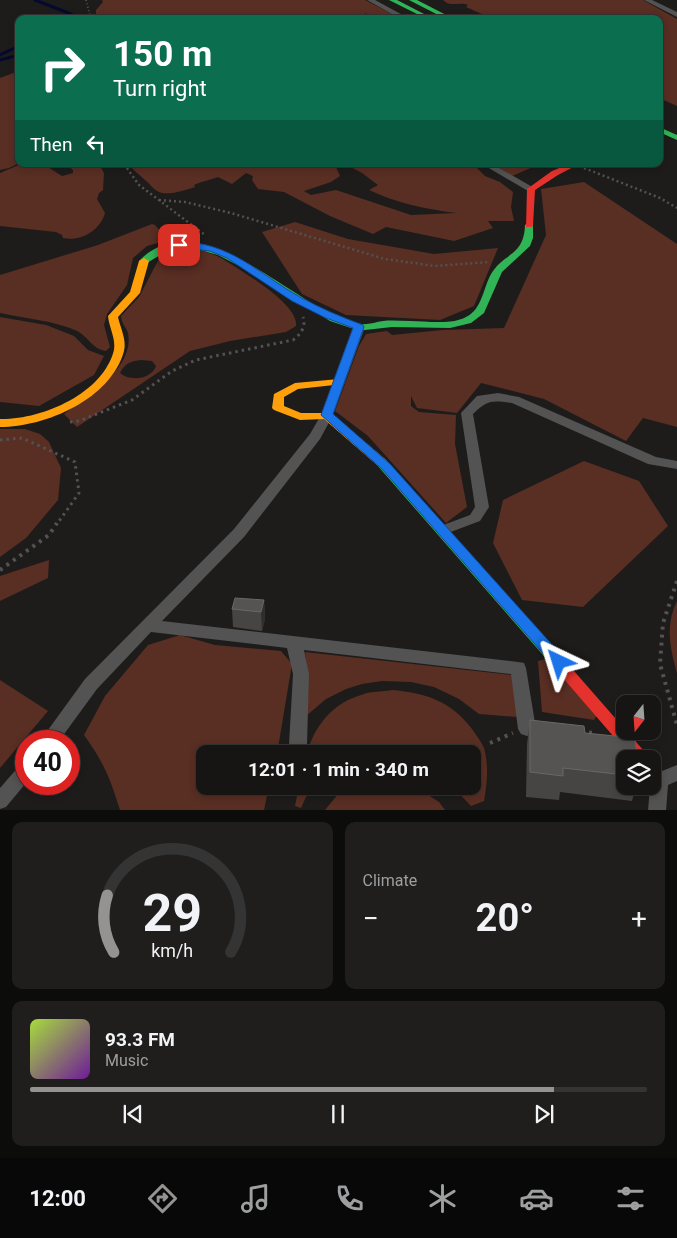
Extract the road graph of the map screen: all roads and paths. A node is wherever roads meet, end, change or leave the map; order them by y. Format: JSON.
{"nodes":[{"id":1,"x":86,"y":0,"type":"edge"},
{"id":2,"x":370,"y":0,"type":"edge"},
{"id":3,"x":392,"y":0,"type":"edge"},
{"id":4,"x":412,"y":0,"type":"edge"},
{"id":5,"x":647,"y":0,"type":"edge"},
{"id":6,"x":90,"y":15,"type":"edge"},
{"id":7,"x":399,"y":15,"type":"edge"},
{"id":8,"x":422,"y":15,"type":"edge"},
{"id":9,"x":443,"y":15,"type":"edge"},
{"id":10,"x":677,"y":15,"type":"edge"},
{"id":11,"x":663,"y":118,"type":"edge"},
{"id":12,"x":677,"y":125,"type":"edge"},
{"id":13,"x":663,"y":131,"type":"edge"},
{"id":14,"x":677,"y":138,"type":"edge"},
{"id":15,"x":126,"y":167,"type":"edge"},
{"id":16,"x":491,"y":167,"type":"edge"},
{"id":17,"x":568,"y":167,"type":"edge"},
{"id":18,"x":582,"y":167,"type":"edge"},
{"id":19,"x":531,"y":189,"type":"junction"},
{"id":20,"x":159,"y":200,"type":"junction"},
{"id":21,"x":677,"y":208,"type":"edge"},
{"id":22,"x":209,"y":239,"type":"dead end"},
{"id":23,"x":510,"y":259,"type":"junction"},
{"id":24,"x":295,"y":298,"type":"junction"},
{"id":25,"x":359,"y":327,"type":"junction"},
{"id":26,"x":339,"y":382,"type":"junction"},
{"id":27,"x":326,"y":415,"type":"junction"},
{"id":28,"x":63,"y":422,"type":"dead end"},
{"id":29,"x":0,"y":423,"type":"edge"},
{"id":30,"x":0,"y":440,"type":"edge"},
{"id":31,"x":677,"y":466,"type":"edge"},
{"id":32,"x":443,"y":530,"type":"junction"},
{"id":33,"x":0,"y":570,"type":"edge"},
{"id":34,"x":677,"y":581,"type":"edge"},
{"id":35,"x":149,"y":626,"type":"junction"},
{"id":36,"x":294,"y":643,"type":"junction"},
{"id":37,"x":677,"y":725,"type":"edge"},
{"id":38,"x":616,"y":727,"type":"edge"},
{"id":39,"x":527,"y":729,"type":"joint"},
{"id":40,"x":57,"y":730,"type":"edge"},
{"id":41,"x":575,"y":732,"type":"edge"},
{"id":42,"x":616,"y":735,"type":"edge"},
{"id":43,"x":627,"y":740,"type":"edge"},
{"id":44,"x":490,"y":743,"type":"dead end"},
{"id":45,"x":298,"y":744,"type":"dead end"},
{"id":46,"x":636,"y":750,"type":"edge"},
{"id":47,"x":677,"y":773,"type":"edge"},
{"id":48,"x":661,"y":775,"type":"edge"},
{"id":49,"x":15,"y":783,"type":"edge"},
{"id":50,"x":657,"y":795,"type":"edge"},
{"id":51,"x":0,"y":801,"type":"edge"},
{"id":52,"x":658,"y":810,"type":"edge"}],
"edges":[{"from":1,"to":6,"type":"path"},
{"from":2,"to":7,"type":"street"},
{"from":3,"to":8,"type":"main road"},
{"from":4,"to":9,"type":"main road"},
{"from":5,"to":10,"type":"street"},
{"from":11,"to":12,"type":"main road"},
{"from":13,"to":14,"type":"main road"},
{"from":15,"to":20,"type":"path"},
{"from":16,"to":19,"type":"street"},
{"from":17,"to":19,"type":"main road"},
{"from":18,"to":21,"type":"path"},
{"from":19,"to":23,"type":"main road"},
{"from":20,"to":22,"type":"path"},
{"from":20,"to":23,"type":"path"},
{"from":23,"to":25,"type":"main road"},
{"from":24,"to":25,"type":"main road"},
{"from":24,"to":28,"type":"path"},
{"from":24,"to":29,"type":"main road"},
{"from":25,"to":26,"type":"street"},
{"from":26,"to":27,"type":"street"},
{"from":26,"to":27,"type":"main road"},
{"from":27,"to":32,"type":"main road"},
{"from":27,"to":35,"type":"street"},
{"from":30,"to":33,"type":"path"},
{"from":31,"to":32,"type":"street"},
{"from":32,"to":38,"type":"main road"},
{"from":34,"to":37,"type":"path"},
{"from":35,"to":36,"type":"street"},
{"from":35,"to":40,"type":"street"},
{"from":36,"to":39,"type":"street"},
{"from":36,"to":45,"type":"street"},
{"from":39,"to":44,"type":"path"},
{"from":41,"to":42,"type":"path"},
{"from":43,"to":46,"type":"main road"},
{"from":47,"to":48,"type":"street"},
{"from":49,"to":51,"type":"street"},
{"from":50,"to":52,"type":"street"}]}
